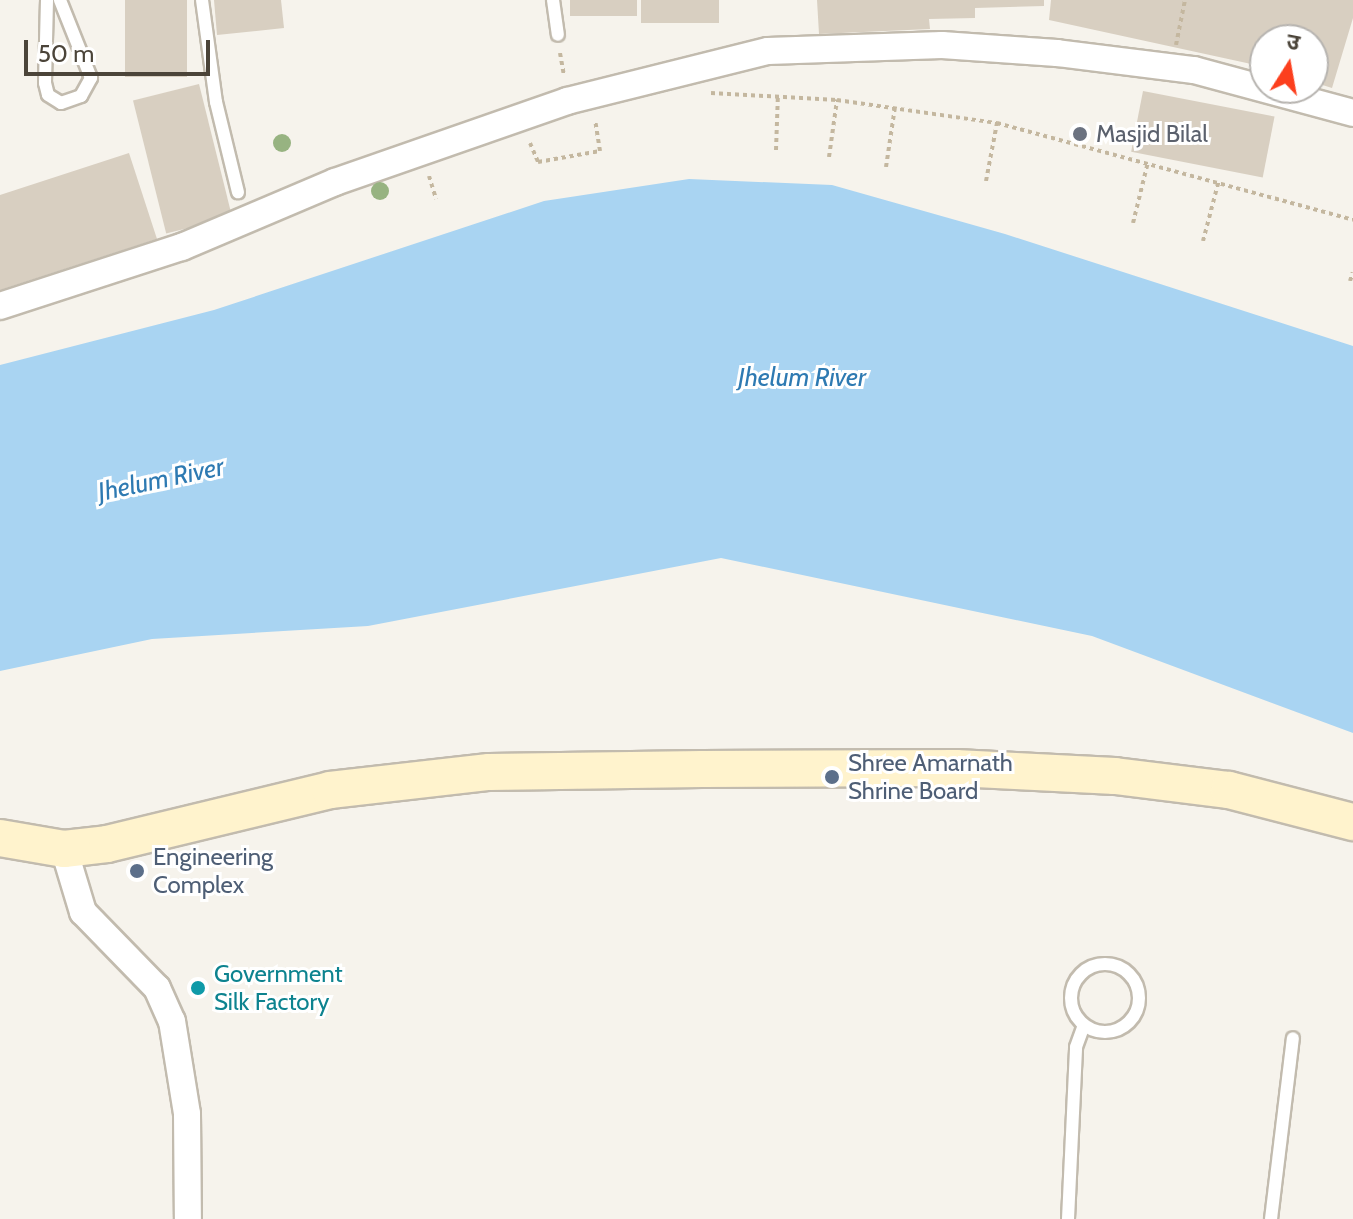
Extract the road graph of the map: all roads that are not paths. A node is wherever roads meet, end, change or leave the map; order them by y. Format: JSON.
{"nodes":[{"id":1,"x":47,"y":0,"type":"edge"},
{"id":2,"x":60,"y":0,"type":"edge"},
{"id":3,"x":202,"y":0,"type":"edge"},
{"id":4,"x":553,"y":0,"type":"edge"},
{"id":5,"x":558,"y":35,"type":"road end"},
{"id":6,"x":1353,"y":113,"type":"edge"},
{"id":7,"x":238,"y":192,"type":"dead end"},
{"id":8,"x":0,"y":306,"type":"edge"},
{"id":9,"x":1353,"y":822,"type":"edge"},
{"id":10,"x":0,"y":838,"type":"edge"},
{"id":11,"x":64,"y":849,"type":"junction"},
{"id":12,"x":1084,"y":1025,"type":"junction"},
{"id":13,"x":1293,"y":1038,"type":"dead end"},
{"id":14,"x":188,"y":1219,"type":"edge"},
{"id":15,"x":1068,"y":1219,"type":"edge"},
{"id":16,"x":1271,"y":1219,"type":"edge"}],
"edges":[{"from":1,"to":2,"type":"lane"},
{"from":3,"to":7,"type":"lane"},
{"from":4,"to":5,"type":"lane"},
{"from":6,"to":8,"type":"street"},
{"from":9,"to":11,"type":"main road"},
{"from":10,"to":11,"type":"main road"},
{"from":11,"to":14,"type":"street"},
{"from":12,"to":12,"type":"lane"},
{"from":12,"to":15,"type":"lane"},
{"from":13,"to":16,"type":"lane"}]}
